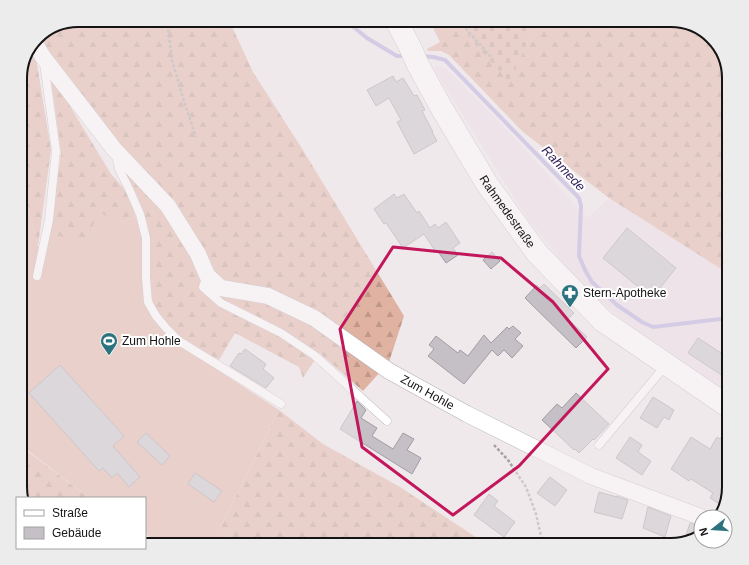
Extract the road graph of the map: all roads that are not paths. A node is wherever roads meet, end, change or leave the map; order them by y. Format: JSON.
{"nodes":[{"id":1,"x":400,"y":27,"type":"edge"},
{"id":2,"x":39,"y":51,"type":"edge"},
{"id":3,"x":114,"y":149,"type":"junction"},
{"id":4,"x":207,"y":274,"type":"junction"},
{"id":5,"x":37,"y":276,"type":"dead end"},
{"id":6,"x":666,"y":365,"type":"junction"},
{"id":7,"x":722,"y":402,"type":"edge"},
{"id":8,"x":281,"y":404,"type":"dead end"},
{"id":9,"x":387,"y":421,"type":"dead end"},
{"id":10,"x":599,"y":445,"type":"dead end"},
{"id":11,"x":693,"y":514,"type":"edge"}],
"edges":[{"from":1,"to":6,"type":"main road","name":"Rahmedestraße"},
{"from":2,"to":3,"type":"street","name":"Zum Hohle"},
{"from":2,"to":5,"type":"lane"},
{"from":3,"to":4,"type":"street","name":"Zum Hohle"},
{"from":3,"to":8,"type":"lane"},
{"from":4,"to":9,"type":"lane"},
{"from":4,"to":11,"type":"street","name":"Zum Hohle"},
{"from":6,"to":7,"type":"main road","name":"Rahmedestraße"},
{"from":6,"to":10,"type":"lane"}]}
